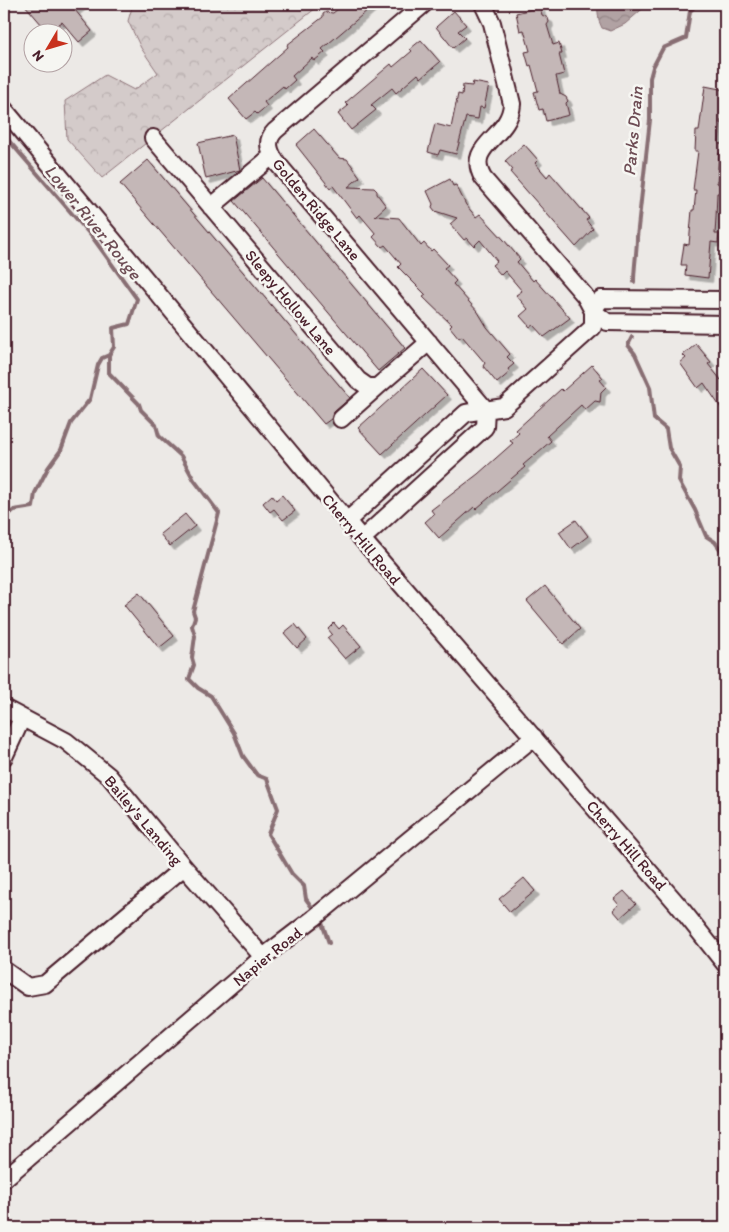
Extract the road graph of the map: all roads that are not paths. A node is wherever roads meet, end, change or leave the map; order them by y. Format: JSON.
{"nodes":[{"id":1,"x":424,"y":4,"type":"edge"},
{"id":2,"x":483,"y":4,"type":"edge"},
{"id":3,"x":4,"y":109,"type":"edge"},
{"id":4,"x":153,"y":138,"type":"dead end"},
{"id":5,"x":272,"y":156,"type":"junction"},
{"id":6,"x":211,"y":207,"type":"junction"},
{"id":7,"x":725,"y":300,"type":"edge"},
{"id":8,"x":594,"y":311,"type":"junction"},
{"id":9,"x":725,"y":324,"type":"edge"},
{"id":10,"x":429,"y":342,"type":"junction"},
{"id":11,"x":377,"y":387,"type":"junction"},
{"id":12,"x":486,"y":410,"type":"junction"},
{"id":13,"x":341,"y":419,"type":"dead end"},
{"id":14,"x":418,"y":456,"type":"junction"},
{"id":15,"x":434,"y":473,"type":"junction"},
{"id":16,"x":348,"y":521,"type":"junction"},
{"id":17,"x":362,"y":539,"type":"junction"},
{"id":18,"x":4,"y":708,"type":"edge"},
{"id":19,"x":22,"y":718,"type":"junction"},
{"id":20,"x":534,"y":737,"type":"junction"},
{"id":21,"x":4,"y":757,"type":"edge"},
{"id":22,"x":184,"y":867,"type":"junction"},
{"id":23,"x":263,"y":957,"type":"junction"},
{"id":24,"x":725,"y":964,"type":"edge"},
{"id":25,"x":4,"y":970,"type":"edge"},
{"id":26,"x":4,"y":1179,"type":"edge"}],
"edges":[{"from":1,"to":5,"type":"street","name":"Golden Ridge Lane"},
{"from":2,"to":8,"type":"street"},
{"from":3,"to":16,"type":"street","name":"Cherry Hill Road"},
{"from":4,"to":6,"type":"street","name":"Sleepy Hollow Lane"},
{"from":5,"to":6,"type":"street"},
{"from":5,"to":10,"type":"street","name":"Golden Ridge Lane"},
{"from":6,"to":11,"type":"street","name":"Sleepy Hollow Lane"},
{"from":7,"to":8,"type":"street"},
{"from":8,"to":9,"type":"street"},
{"from":8,"to":12,"type":"street"},
{"from":10,"to":11,"type":"street"},
{"from":10,"to":12,"type":"street","name":"Golden Ridge Lane"},
{"from":11,"to":13,"type":"street"},
{"from":12,"to":14,"type":"street"},
{"from":12,"to":15,"type":"street"},
{"from":14,"to":15,"type":"street"},
{"from":14,"to":16,"type":"street"},
{"from":15,"to":17,"type":"street"},
{"from":16,"to":17,"type":"street","name":"Cherry Hill Road"},
{"from":17,"to":20,"type":"street","name":"Cherry Hill Road"},
{"from":18,"to":19,"type":"street","name":"Bailey's Landing"},
{"from":19,"to":21,"type":"street"},
{"from":19,"to":22,"type":"street","name":"Bailey's Landing"},
{"from":20,"to":23,"type":"street","name":"Napier Road"},
{"from":20,"to":24,"type":"street","name":"Cherry Hill Road"},
{"from":22,"to":23,"type":"street","name":"Bailey's Landing"},
{"from":22,"to":25,"type":"street"},
{"from":23,"to":26,"type":"street","name":"Napier Road"}]}
